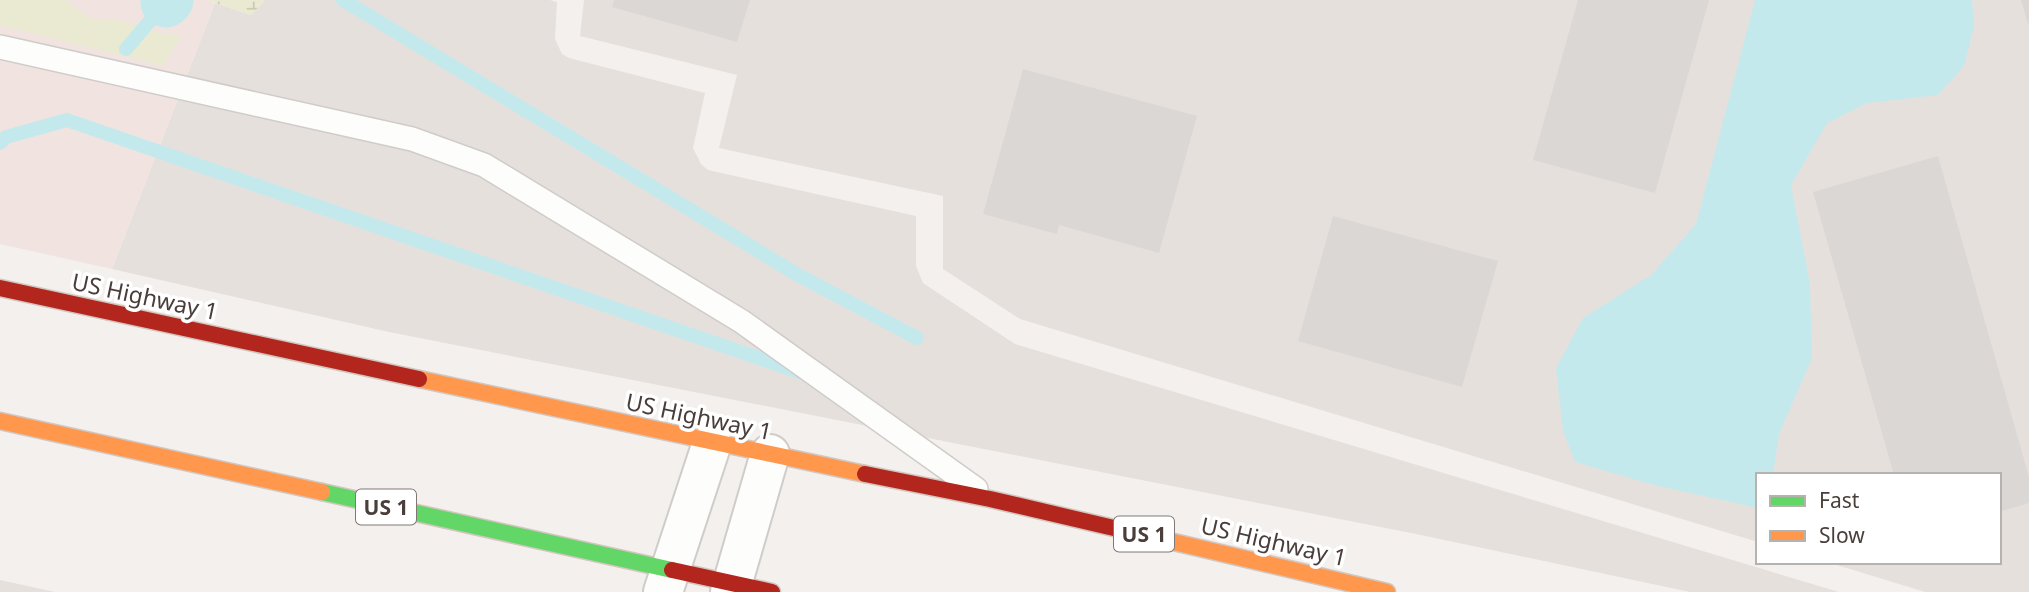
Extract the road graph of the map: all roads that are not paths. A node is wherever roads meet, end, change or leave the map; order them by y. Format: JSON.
{"nodes":[{"id":1,"x":0,"y":47,"type":"edge"},
{"id":2,"x":0,"y":288,"type":"edge"},
{"id":3,"x":0,"y":421,"type":"edge"},
{"id":4,"x":712,"y":443,"type":"junction"},
{"id":5,"x":770,"y":454,"type":"junction"},
{"id":6,"x":990,"y":499,"type":"junction"},
{"id":7,"x":667,"y":581,"type":"edge"},
{"id":8,"x":731,"y":588,"type":"edge"},
{"id":9,"x":772,"y":592,"type":"edge"},
{"id":10,"x":1387,"y":592,"type":"edge"}],
"edges":[{"from":1,"to":6,"type":"lane"},
{"from":2,"to":4,"type":"main road","name":"US Highway 1","number":"US 1"},
{"from":3,"to":7,"type":"main road","number":"US 1"},
{"from":4,"to":5,"type":"main road","name":"US Highway 1","number":"US 1"},
{"from":4,"to":7,"type":"street"},
{"from":5,"to":6,"type":"main road","name":"US Highway 1","number":"US 1"},
{"from":5,"to":8,"type":"street"},
{"from":6,"to":10,"type":"main road","name":"US Highway 1","number":"US 1"},
{"from":7,"to":8,"type":"main road","number":"US 1"},
{"from":8,"to":9,"type":"main road","number":"US 1"}]}
